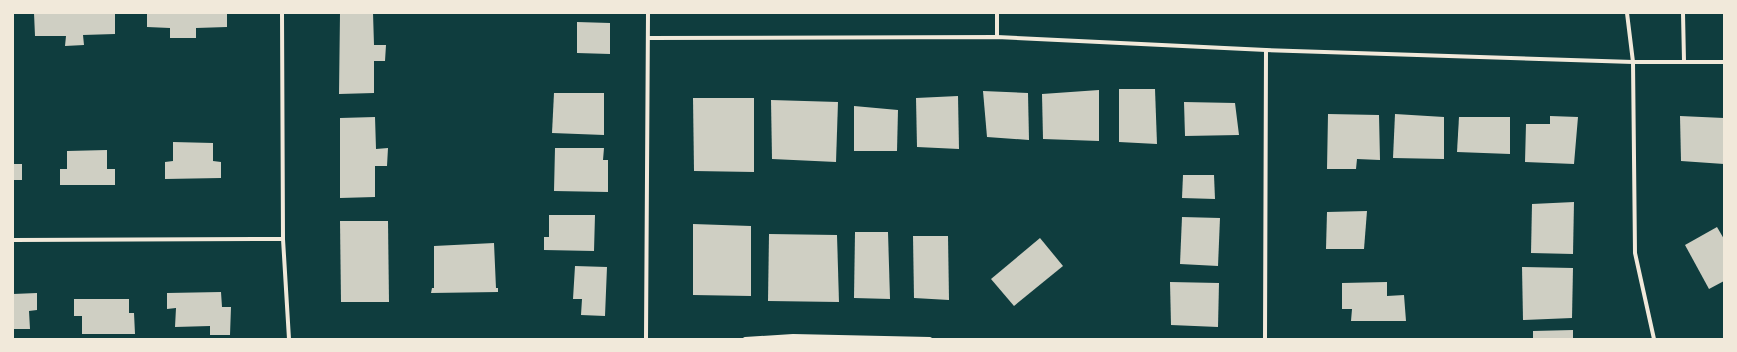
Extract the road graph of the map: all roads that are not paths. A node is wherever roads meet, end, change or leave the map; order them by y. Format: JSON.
{"nodes":[{"id":1,"x":282,"y":13,"type":"edge"},
{"id":2,"x":648,"y":13,"type":"edge"},
{"id":3,"x":997,"y":13,"type":"edge"},
{"id":4,"x":1627,"y":13,"type":"edge"},
{"id":5,"x":1683,"y":13,"type":"edge"},
{"id":6,"x":997,"y":37,"type":"junction"},
{"id":7,"x":648,"y":38,"type":"junction"},
{"id":8,"x":1266,"y":50,"type":"junction"},
{"id":9,"x":1684,"y":61,"type":"junction"},
{"id":10,"x":1633,"y":62,"type":"junction"},
{"id":11,"x":1724,"y":62,"type":"edge"},
{"id":12,"x":284,"y":239,"type":"junction"},
{"id":13,"x":13,"y":240,"type":"edge"},
{"id":14,"x":793,"y":336,"type":"junction"},
{"id":15,"x":289,"y":339,"type":"edge"},
{"id":16,"x":646,"y":339,"type":"edge"},
{"id":17,"x":745,"y":339,"type":"edge"},
{"id":18,"x":798,"y":339,"type":"edge"},
{"id":19,"x":930,"y":339,"type":"edge"},
{"id":20,"x":1265,"y":339,"type":"edge"},
{"id":21,"x":1654,"y":339,"type":"edge"}],
"edges":[{"from":1,"to":12,"type":"street"},
{"from":2,"to":7,"type":"street"},
{"from":3,"to":6,"type":"street"},
{"from":4,"to":10,"type":"street"},
{"from":5,"to":9,"type":"street"},
{"from":6,"to":7,"type":"street"},
{"from":6,"to":8,"type":"street"},
{"from":7,"to":16,"type":"street"},
{"from":8,"to":10,"type":"street"},
{"from":8,"to":20,"type":"street"},
{"from":9,"to":10,"type":"street"},
{"from":9,"to":11,"type":"street"},
{"from":10,"to":21,"type":"street"},
{"from":12,"to":13,"type":"street"},
{"from":12,"to":15,"type":"street"},
{"from":14,"to":17,"type":"street"},
{"from":14,"to":18,"type":"street"},
{"from":14,"to":19,"type":"street"}]}
